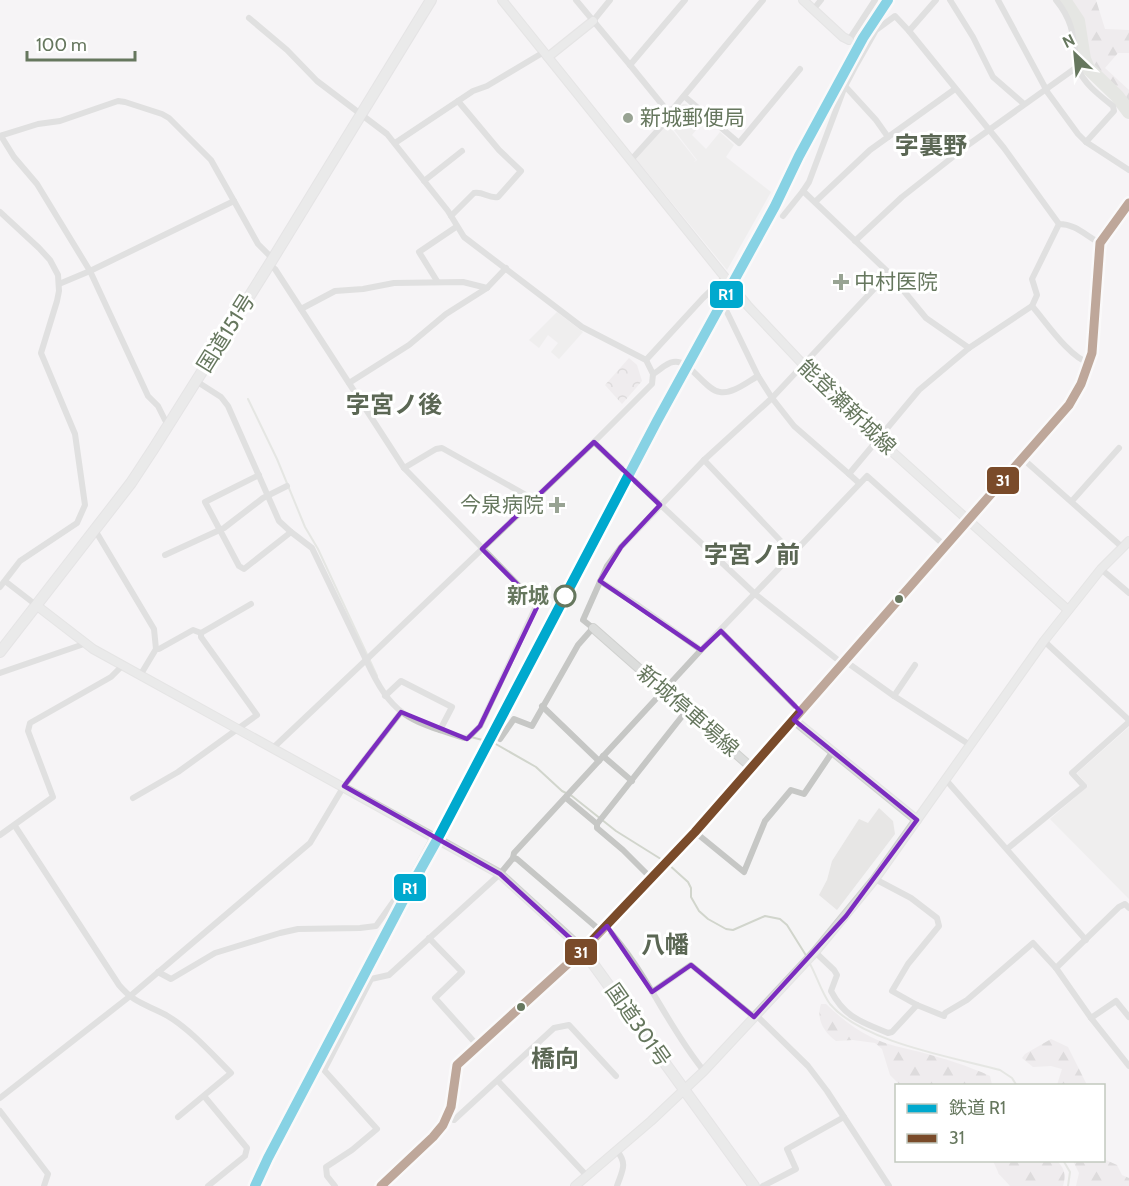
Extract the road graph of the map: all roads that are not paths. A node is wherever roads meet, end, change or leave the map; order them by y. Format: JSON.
{"nodes":[{"id":1,"x":431,"y":0,"type":"edge"},
{"id":2,"x":502,"y":0,"type":"edge"},
{"id":3,"x":576,"y":0,"type":"edge"},
{"id":4,"x":610,"y":0,"type":"edge"},
{"id":5,"x":685,"y":0,"type":"edge"},
{"id":6,"x":764,"y":0,"type":"edge"},
{"id":7,"x":803,"y":0,"type":"edge"},
{"id":8,"x":821,"y":0,"type":"edge"},
{"id":9,"x":875,"y":0,"type":"edge"},
{"id":10,"x":936,"y":0,"type":"edge"},
{"id":11,"x":950,"y":0,"type":"edge"},
{"id":12,"x":998,"y":0,"type":"edge"},
{"id":13,"x":1056,"y":0,"type":"edge"},
{"id":14,"x":813,"y":9,"type":"junction"},
{"id":15,"x":249,"y":18,"type":"dead end"},
{"id":16,"x":593,"y":21,"type":"junction"},
{"id":17,"x":909,"y":31,"type":"junction"},
{"id":18,"x":849,"y":40,"type":"joint"},
{"id":19,"x":546,"y":54,"type":"junction"},
{"id":20,"x":630,"y":65,"type":"junction"},
{"id":21,"x":1077,"y":68,"type":"junction"},
{"id":22,"x":801,"y":69,"type":"dead end"},
{"id":23,"x":845,"y":86,"type":"junction"},
{"id":24,"x":955,"y":88,"type":"junction"},
{"id":25,"x":1046,"y":89,"type":"junction"},
{"id":26,"x":684,"y":96,"type":"junction"},
{"id":27,"x":458,"y":101,"type":"junction"},
{"id":28,"x":1024,"y":104,"type":"junction"},
{"id":29,"x":669,"y":110,"type":"junction"},
{"id":30,"x":360,"y":114,"type":"junction"},
{"id":31,"x":989,"y":130,"type":"junction"},
{"id":32,"x":0,"y":136,"type":"edge"},
{"id":33,"x":888,"y":137,"type":"junction"},
{"id":34,"x":1086,"y":142,"type":"junction"},
{"id":35,"x":395,"y":143,"type":"junction"},
{"id":36,"x":462,"y":151,"type":"dead end"},
{"id":37,"x":631,"y":160,"type":"junction"},
{"id":38,"x":1129,"y":170,"type":"edge"},
{"id":39,"x":424,"y":181,"type":"junction"},
{"id":40,"x":803,"y":191,"type":"junction"},
{"id":41,"x":234,"y":201,"type":"junction"},
{"id":42,"x":816,"y":201,"type":"junction"},
{"id":43,"x":1129,"y":203,"type":"edge"},
{"id":44,"x":0,"y":212,"type":"edge"},
{"id":45,"x":451,"y":216,"type":"junction"},
{"id":46,"x":783,"y":216,"type":"dead end"},
{"id":47,"x":1059,"y":224,"type":"junction"},
{"id":48,"x":456,"y":227,"type":"junction"},
{"id":49,"x":855,"y":241,"type":"junction"},
{"id":50,"x":1100,"y":243,"type":"junction"},
{"id":51,"x":271,"y":262,"type":"junction"},
{"id":52,"x":506,"y":268,"type":"junction"},
{"id":53,"x":90,"y":271,"type":"junction"},
{"id":54,"x":889,"y":273,"type":"junction"},
{"id":55,"x":724,"y":278,"type":"junction"},
{"id":56,"x":437,"y":281,"type":"junction"},
{"id":57,"x":59,"y":284,"type":"junction"},
{"id":58,"x":487,"y":288,"type":"junction"},
{"id":59,"x":734,"y":290,"type":"junction"},
{"id":60,"x":1032,"y":306,"type":"junction"},
{"id":61,"x":301,"y":309,"type":"junction"},
{"id":62,"x":969,"y":348,"type":"junction"},
{"id":63,"x":646,"y":360,"type":"junction"},
{"id":64,"x":1089,"y":363,"type":"junction"},
{"id":65,"x":803,"y":366,"type":"junction"},
{"id":66,"x":653,"y":374,"type":"junction"},
{"id":67,"x":758,"y":376,"type":"junction"},
{"id":68,"x":196,"y":381,"type":"junction"},
{"id":69,"x":350,"y":383,"type":"junction"},
{"id":70,"x":772,"y":398,"type":"junction"},
{"id":71,"x":170,"y":423,"type":"junction"},
{"id":72,"x":877,"y":439,"type":"junction"},
{"id":73,"x":594,"y":442,"type":"junction"},
{"id":74,"x":1119,"y":448,"type":"dead end"},
{"id":75,"x":1022,"y":458,"type":"junction"},
{"id":76,"x":704,"y":460,"type":"junction"},
{"id":77,"x":404,"y":468,"type":"junction"},
{"id":78,"x":849,"y":474,"type":"junction"},
{"id":79,"x":259,"y":475,"type":"junction"},
{"id":80,"x":858,"y":483,"type":"junction"},
{"id":81,"x":287,"y":486,"type":"dead end"},
{"id":82,"x":268,"y":495,"type":"junction"},
{"id":83,"x":533,"y":499,"type":"junction"},
{"id":84,"x":1072,"y":501,"type":"junction"},
{"id":85,"x":660,"y":505,"type":"junction"},
{"id":86,"x":967,"y":519,"type":"junction"},
{"id":87,"x":95,"y":530,"type":"junction"},
{"id":88,"x":220,"y":530,"type":"junction"},
{"id":89,"x":291,"y":532,"type":"junction"},
{"id":90,"x":1126,"y":544,"type":"edge"},
{"id":91,"x":944,"y":545,"type":"junction"},
{"id":92,"x":482,"y":549,"type":"junction"},
{"id":93,"x":793,"y":554,"type":"junction"},
{"id":94,"x":165,"y":555,"type":"dead end"},
{"id":95,"x":1101,"y":569,"type":"junction"},
{"id":96,"x":5,"y":581,"type":"junction"},
{"id":97,"x":600,"y":581,"type":"junction"},
{"id":98,"x":0,"y":587,"type":"edge"},
{"id":99,"x":1129,"y":593,"type":"edge"},
{"id":100,"x":755,"y":594,"type":"junction"},
{"id":101,"x":251,"y":604,"type":"dead end"},
{"id":102,"x":36,"y":605,"type":"junction"},
{"id":103,"x":1068,"y":610,"type":"junction"},
{"id":104,"x":593,"y":628,"type":"junction"},
{"id":105,"x":721,"y":631,"type":"junction"},
{"id":106,"x":201,"y":633,"type":"junction"},
{"id":107,"x":1044,"y":641,"type":"junction"},
{"id":108,"x":84,"y":642,"type":"junction"},
{"id":109,"x":156,"y":649,"type":"junction"},
{"id":110,"x":701,"y":650,"type":"junction"},
{"id":111,"x":0,"y":652,"type":"edge"},
{"id":112,"x":368,"y":657,"type":"junction"},
{"id":113,"x":845,"y":661,"type":"junction"},
{"id":114,"x":123,"y":665,"type":"junction"},
{"id":115,"x":915,"y":665,"type":"dead end"},
{"id":116,"x":0,"y":673,"type":"edge"},
{"id":117,"x":141,"y":674,"type":"junction"},
{"id":118,"x":664,"y":690,"type":"junction"},
{"id":119,"x":388,"y":694,"type":"junction"},
{"id":120,"x":894,"y":696,"type":"junction"},
{"id":121,"x":543,"y":706,"type":"junction"},
{"id":122,"x":687,"y":710,"type":"junction"},
{"id":123,"x":401,"y":712,"type":"junction"},
{"id":124,"x":801,"y":712,"type":"junction"},
{"id":125,"x":794,"y":720,"type":"junction"},
{"id":126,"x":1129,"y":721,"type":"edge"},
{"id":127,"x":441,"y":728,"type":"junction"},
{"id":128,"x":238,"y":729,"type":"junction"},
{"id":129,"x":500,"y":739,"type":"dead end"},
{"id":130,"x":970,"y":745,"type":"junction"},
{"id":131,"x":273,"y":748,"type":"junction"},
{"id":132,"x":833,"y":751,"type":"junction"},
{"id":133,"x":601,"y":758,"type":"junction"},
{"id":134,"x":752,"y":768,"type":"junction"},
{"id":135,"x":946,"y":780,"type":"junction"},
{"id":136,"x":632,"y":781,"type":"junction"},
{"id":137,"x":344,"y":786,"type":"junction"},
{"id":138,"x":568,"y":795,"type":"junction"},
{"id":139,"x":134,"y":798,"type":"dead end"},
{"id":140,"x":917,"y":820,"type":"junction"},
{"id":141,"x":599,"y":821,"type":"junction"},
{"id":142,"x":15,"y":826,"type":"junction"},
{"id":143,"x":695,"y":832,"type":"junction"},
{"id":144,"x":0,"y":835,"type":"edge"},
{"id":145,"x":433,"y":837,"type":"junction"},
{"id":146,"x":1007,"y":849,"type":"junction"},
{"id":147,"x":513,"y":858,"type":"junction"},
{"id":148,"x":500,"y":874,"type":"junction"},
{"id":149,"x":652,"y":879,"type":"junction"},
{"id":150,"x":875,"y":879,"type":"junction"},
{"id":151,"x":1129,"y":908,"type":"edge"},
{"id":152,"x":604,"y":929,"type":"junction"},
{"id":153,"x":429,"y":938,"type":"junction"},
{"id":154,"x":1086,"y":940,"type":"junction"},
{"id":155,"x":583,"y":950,"type":"junction"},
{"id":156,"x":813,"y":954,"type":"junction"},
{"id":157,"x":1056,"y":968,"type":"junction"},
{"id":158,"x":158,"y":972,"type":"junction"},
{"id":159,"x":652,"y":992,"type":"junction"},
{"id":160,"x":129,"y":997,"type":"junction"},
{"id":161,"x":917,"y":1005,"type":"junction"},
{"id":162,"x":755,"y":1016,"type":"junction"},
{"id":163,"x":1129,"y":1017,"type":"edge"},
{"id":164,"x":1091,"y":1018,"type":"junction"},
{"id":165,"x":477,"y":1045,"type":"junction"},
{"id":166,"x":1129,"y":1066,"type":"edge"},
{"id":167,"x":704,"y":1071,"type":"junction"},
{"id":168,"x":616,"y":1076,"type":"dead end"},
{"id":169,"x":498,"y":1081,"type":"junction"},
{"id":170,"x":684,"y":1090,"type":"junction"},
{"id":171,"x":204,"y":1096,"type":"junction"},
{"id":172,"x":0,"y":1098,"type":"edge"},
{"id":173,"x":0,"y":1111,"type":"edge"},
{"id":174,"x":178,"y":1117,"type":"dead end"},
{"id":175,"x":448,"y":1117,"type":"junction"},
{"id":176,"x":844,"y":1117,"type":"junction"},
{"id":177,"x":617,"y":1150,"type":"junction"},
{"id":178,"x":587,"y":1176,"type":"junction"},
{"id":179,"x":44,"y":1186,"type":"edge"},
{"id":180,"x":208,"y":1186,"type":"edge"},
{"id":181,"x":335,"y":1186,"type":"edge"},
{"id":182,"x":381,"y":1186,"type":"edge"},
{"id":183,"x":575,"y":1186,"type":"edge"},
{"id":184,"x":617,"y":1186,"type":"edge"},
{"id":185,"x":754,"y":1186,"type":"edge"},
{"id":186,"x":763,"y":1186,"type":"edge"},
{"id":187,"x":889,"y":1186,"type":"edge"}],
"edges":[{"from":1,"to":30,"type":"highway","name":"国道151号"},
{"from":2,"to":19,"type":"street","name":"能登瀬新城線"},
{"from":3,"to":16,"type":"street"},
{"from":4,"to":16,"type":"street"},
{"from":5,"to":20,"type":"street"},
{"from":6,"to":26,"type":"street"},
{"from":7,"to":14,"type":"street"},
{"from":8,"to":14,"type":"street"},
{"from":9,"to":18,"type":"street"},
{"from":10,"to":17,"type":"street"},
{"from":11,"to":28,"type":"street"},
{"from":12,"to":25,"type":"street"},
{"from":13,"to":21,"type":"street"},
{"from":14,"to":18,"type":"street"},
{"from":15,"to":30,"type":"street"},
{"from":16,"to":19,"type":"street"},
{"from":16,"to":20,"type":"street"},
{"from":17,"to":23,"type":"street"},
{"from":17,"to":24,"type":"street"},
{"from":19,"to":27,"type":"street"},
{"from":19,"to":37,"type":"street","name":"能登瀬新城線"},
{"from":20,"to":29,"type":"street"},
{"from":21,"to":25,"type":"street"},
{"from":21,"to":34,"type":"street"},
{"from":22,"to":26,"type":"street"},
{"from":23,"to":33,"type":"street"},
{"from":23,"to":40,"type":"street"},
{"from":24,"to":31,"type":"street"},
{"from":24,"to":33,"type":"street"},
{"from":25,"to":28,"type":"street"},
{"from":25,"to":34,"type":"street"},
{"from":26,"to":29,"type":"street"},
{"from":27,"to":35,"type":"street"},
{"from":27,"to":45,"type":"street"},
{"from":28,"to":31,"type":"street"},
{"from":29,"to":37,"type":"street"},
{"from":30,"to":35,"type":"street"},
{"from":30,"to":51,"type":"highway","name":"国道151号"},
{"from":31,"to":47,"type":"street"},
{"from":31,"to":49,"type":"street"},
{"from":32,"to":41,"type":"street"},
{"from":32,"to":53,"type":"street"},
{"from":33,"to":42,"type":"street"},
{"from":34,"to":38,"type":"street"},
{"from":35,"to":39,"type":"street"},
{"from":36,"to":39,"type":"street"},
{"from":37,"to":55,"type":"street","name":"能登瀬新城線"},
{"from":39,"to":45,"type":"street"},
{"from":40,"to":42,"type":"street"},
{"from":40,"to":46,"type":"street"},
{"from":41,"to":51,"type":"street"},
{"from":41,"to":53,"type":"street"},
{"from":42,"to":49,"type":"street"},
{"from":43,"to":50,"type":"street"},
{"from":44,"to":57,"type":"street"},
{"from":45,"to":48,"type":"street"},
{"from":47,"to":50,"type":"street"},
{"from":47,"to":60,"type":"street"},
{"from":48,"to":52,"type":"street"},
{"from":48,"to":56,"type":"street"},
{"from":49,"to":54,"type":"street"},
{"from":50,"to":64,"type":"street"},
{"from":51,"to":61,"type":"street"},
{"from":51,"to":68,"type":"highway","name":"国道151号"},
{"from":52,"to":58,"type":"street"},
{"from":52,"to":63,"type":"street"},
{"from":53,"to":57,"type":"street"},
{"from":53,"to":71,"type":"street"},
{"from":54,"to":62,"type":"street"},
{"from":54,"to":65,"type":"street"},
{"from":55,"to":59,"type":"street","name":"能登瀬新城線"},
{"from":55,"to":63,"type":"street"},
{"from":56,"to":58,"type":"street"},
{"from":56,"to":61,"type":"street"},
{"from":57,"to":96,"type":"street"},
{"from":58,"to":69,"type":"street"},
{"from":59,"to":65,"type":"street","name":"能登瀬新城線"},
{"from":59,"to":67,"type":"street"},
{"from":60,"to":62,"type":"street"},
{"from":60,"to":64,"type":"street"},
{"from":61,"to":69,"type":"street"},
{"from":62,"to":72,"type":"street"},
{"from":63,"to":66,"type":"street"},
{"from":64,"to":75,"type":"street"},
{"from":65,"to":70,"type":"street"},
{"from":65,"to":72,"type":"street","name":"能登瀬新城線"},
{"from":66,"to":67,"type":"street"},
{"from":66,"to":73,"type":"street"},
{"from":67,"to":70,"type":"street"},
{"from":68,"to":71,"type":"highway","name":"国道151号"},
{"from":68,"to":79,"type":"street"},
{"from":69,"to":77,"type":"street"},
{"from":70,"to":76,"type":"street"},
{"from":70,"to":78,"type":"street"},
{"from":71,"to":87,"type":"highway","name":"国道151号"},
{"from":72,"to":78,"type":"street"},
{"from":72,"to":86,"type":"street","name":"能登瀬新城線"},
{"from":73,"to":83,"type":"street"},
{"from":73,"to":85,"type":"street"},
{"from":74,"to":84,"type":"street"},
{"from":75,"to":84,"type":"street"},
{"from":75,"to":86,"type":"street"},
{"from":76,"to":85,"type":"street"},
{"from":76,"to":93,"type":"street"},
{"from":77,"to":83,"type":"street"},
{"from":77,"to":92,"type":"street"},
{"from":78,"to":80,"type":"street"},
{"from":79,"to":82,"type":"street"},
{"from":79,"to":88,"type":"street"},
{"from":80,"to":91,"type":"street"},
{"from":80,"to":93,"type":"street"},
{"from":81,"to":82,"type":"street"},
{"from":82,"to":88,"type":"street"},
{"from":82,"to":89,"type":"street"},
{"from":83,"to":92,"type":"street"},
{"from":84,"to":90,"type":"street"},
{"from":85,"to":97,"type":"street"},
{"from":85,"to":100,"type":"street"},
{"from":86,"to":91,"type":"street","name":"新城停車場線"},
{"from":86,"to":103,"type":"street","name":"能登瀬新城線"},
{"from":87,"to":102,"type":"highway","name":"国道151号"},
{"from":87,"to":109,"type":"street"},
{"from":88,"to":89,"type":"street"},
{"from":88,"to":94,"type":"street"},
{"from":89,"to":112,"type":"street"},
{"from":90,"to":95,"type":"street"},
{"from":91,"to":113,"type":"street","name":"新城停車場線"},
{"from":92,"to":112,"type":"street"},
{"from":92,"to":127,"type":"street"},
{"from":93,"to":100,"type":"street"},
{"from":95,"to":99,"type":"street"},
{"from":95,"to":103,"type":"street"},
{"from":96,"to":98,"type":"street"},
{"from":96,"to":102,"type":"street"},
{"from":97,"to":104,"type":"street"},
{"from":97,"to":110,"type":"street"},
{"from":100,"to":105,"type":"street"},
{"from":100,"to":113,"type":"street"},
{"from":101,"to":106,"type":"street"},
{"from":102,"to":108,"type":"street"},
{"from":102,"to":111,"type":"highway","name":"国道151号"},
{"from":103,"to":107,"type":"street"},
{"from":104,"to":118,"type":"street","name":"新城停車場線"},
{"from":104,"to":121,"type":"street"},
{"from":105,"to":110,"type":"street"},
{"from":105,"to":124,"type":"street"},
{"from":106,"to":109,"type":"street"},
{"from":106,"to":128,"type":"street"},
{"from":107,"to":126,"type":"street"},
{"from":107,"to":130,"type":"street"},
{"from":108,"to":114,"type":"street"},
{"from":108,"to":116,"type":"street"},
{"from":109,"to":117,"type":"street"},
{"from":110,"to":118,"type":"street"},
{"from":112,"to":119,"type":"street"},
{"from":112,"to":131,"type":"street"},
{"from":113,"to":120,"type":"street"},
{"from":113,"to":124,"type":"street","name":"新城停車場線"},
{"from":114,"to":117,"type":"street"},
{"from":114,"to":142,"type":"street"},
{"from":115,"to":120,"type":"street"},
{"from":117,"to":128,"type":"street"},
{"from":118,"to":122,"type":"street","name":"新城停車場線"},
{"from":118,"to":133,"type":"street"},
{"from":119,"to":123,"type":"street"},
{"from":119,"to":127,"type":"street"},
{"from":120,"to":130,"type":"street"},
{"from":121,"to":129,"type":"street"},
{"from":121,"to":133,"type":"street"},
{"from":122,"to":134,"type":"street","name":"新城停車場線"},
{"from":122,"to":136,"type":"street"},
{"from":123,"to":127,"type":"street"},
{"from":123,"to":137,"type":"street"},
{"from":124,"to":125,"type":"street","name":"新城停車場線"},
{"from":125,"to":132,"type":"street"},
{"from":125,"to":134,"type":"street","name":"新城停車場線"},
{"from":126,"to":146,"type":"street"},
{"from":128,"to":131,"type":"street"},
{"from":128,"to":139,"type":"street"},
{"from":130,"to":135,"type":"street"},
{"from":131,"to":137,"type":"street"},
{"from":132,"to":140,"type":"street"},
{"from":132,"to":143,"type":"street"},
{"from":133,"to":136,"type":"street"},
{"from":133,"to":138,"type":"street"},
{"from":134,"to":143,"type":"street"},
{"from":135,"to":140,"type":"street"},
{"from":135,"to":146,"type":"street"},
{"from":136,"to":141,"type":"street"},
{"from":137,"to":145,"type":"street"},
{"from":137,"to":158,"type":"street"},
{"from":138,"to":141,"type":"street"},
{"from":138,"to":147,"type":"street"},
{"from":140,"to":150,"type":"street"},
{"from":141,"to":149,"type":"street"},
{"from":142,"to":144,"type":"street"},
{"from":142,"to":160,"type":"street"},
{"from":143,"to":149,"type":"street"},
{"from":145,"to":148,"type":"street"},
{"from":145,"to":158,"type":"street"},
{"from":146,"to":154,"type":"street"},
{"from":147,"to":148,"type":"street"},
{"from":147,"to":152,"type":"street"},
{"from":148,"to":153,"type":"street"},
{"from":148,"to":155,"type":"street"},
{"from":149,"to":152,"type":"street"},
{"from":150,"to":156,"type":"street"},
{"from":150,"to":161,"type":"street"},
{"from":151,"to":154,"type":"street"},
{"from":152,"to":155,"type":"street"},
{"from":152,"to":159,"type":"street"},
{"from":153,"to":165,"type":"street"},
{"from":153,"to":181,"type":"street"},
{"from":154,"to":157,"type":"street"},
{"from":155,"to":165,"type":"highway"},
{"from":155,"to":170,"type":"highway","name":"国道301号"},
{"from":156,"to":161,"type":"street"},
{"from":156,"to":162,"type":"street"},
{"from":157,"to":161,"type":"street"},
{"from":157,"to":164,"type":"street"},
{"from":158,"to":160,"type":"street"},
{"from":159,"to":162,"type":"street"},
{"from":159,"to":167,"type":"street"},
{"from":160,"to":171,"type":"street"},
{"from":160,"to":172,"type":"street"},
{"from":162,"to":167,"type":"street"},
{"from":162,"to":176,"type":"street"},
{"from":163,"to":164,"type":"street"},
{"from":164,"to":166,"type":"street"},
{"from":165,"to":175,"type":"highway"},
{"from":167,"to":170,"type":"street"},
{"from":168,"to":169,"type":"street"},
{"from":169,"to":175,"type":"street"},
{"from":169,"to":178,"type":"street"},
{"from":170,"to":177,"type":"street"},
{"from":170,"to":185,"type":"highway","name":"国道301号"},
{"from":171,"to":174,"type":"street"},
{"from":171,"to":180,"type":"street"},
{"from":173,"to":179,"type":"street"},
{"from":175,"to":182,"type":"highway"},
{"from":176,"to":186,"type":"street"},
{"from":176,"to":187,"type":"street"},
{"from":177,"to":178,"type":"street"},
{"from":177,"to":184,"type":"street"},
{"from":178,"to":183,"type":"street"}]}
